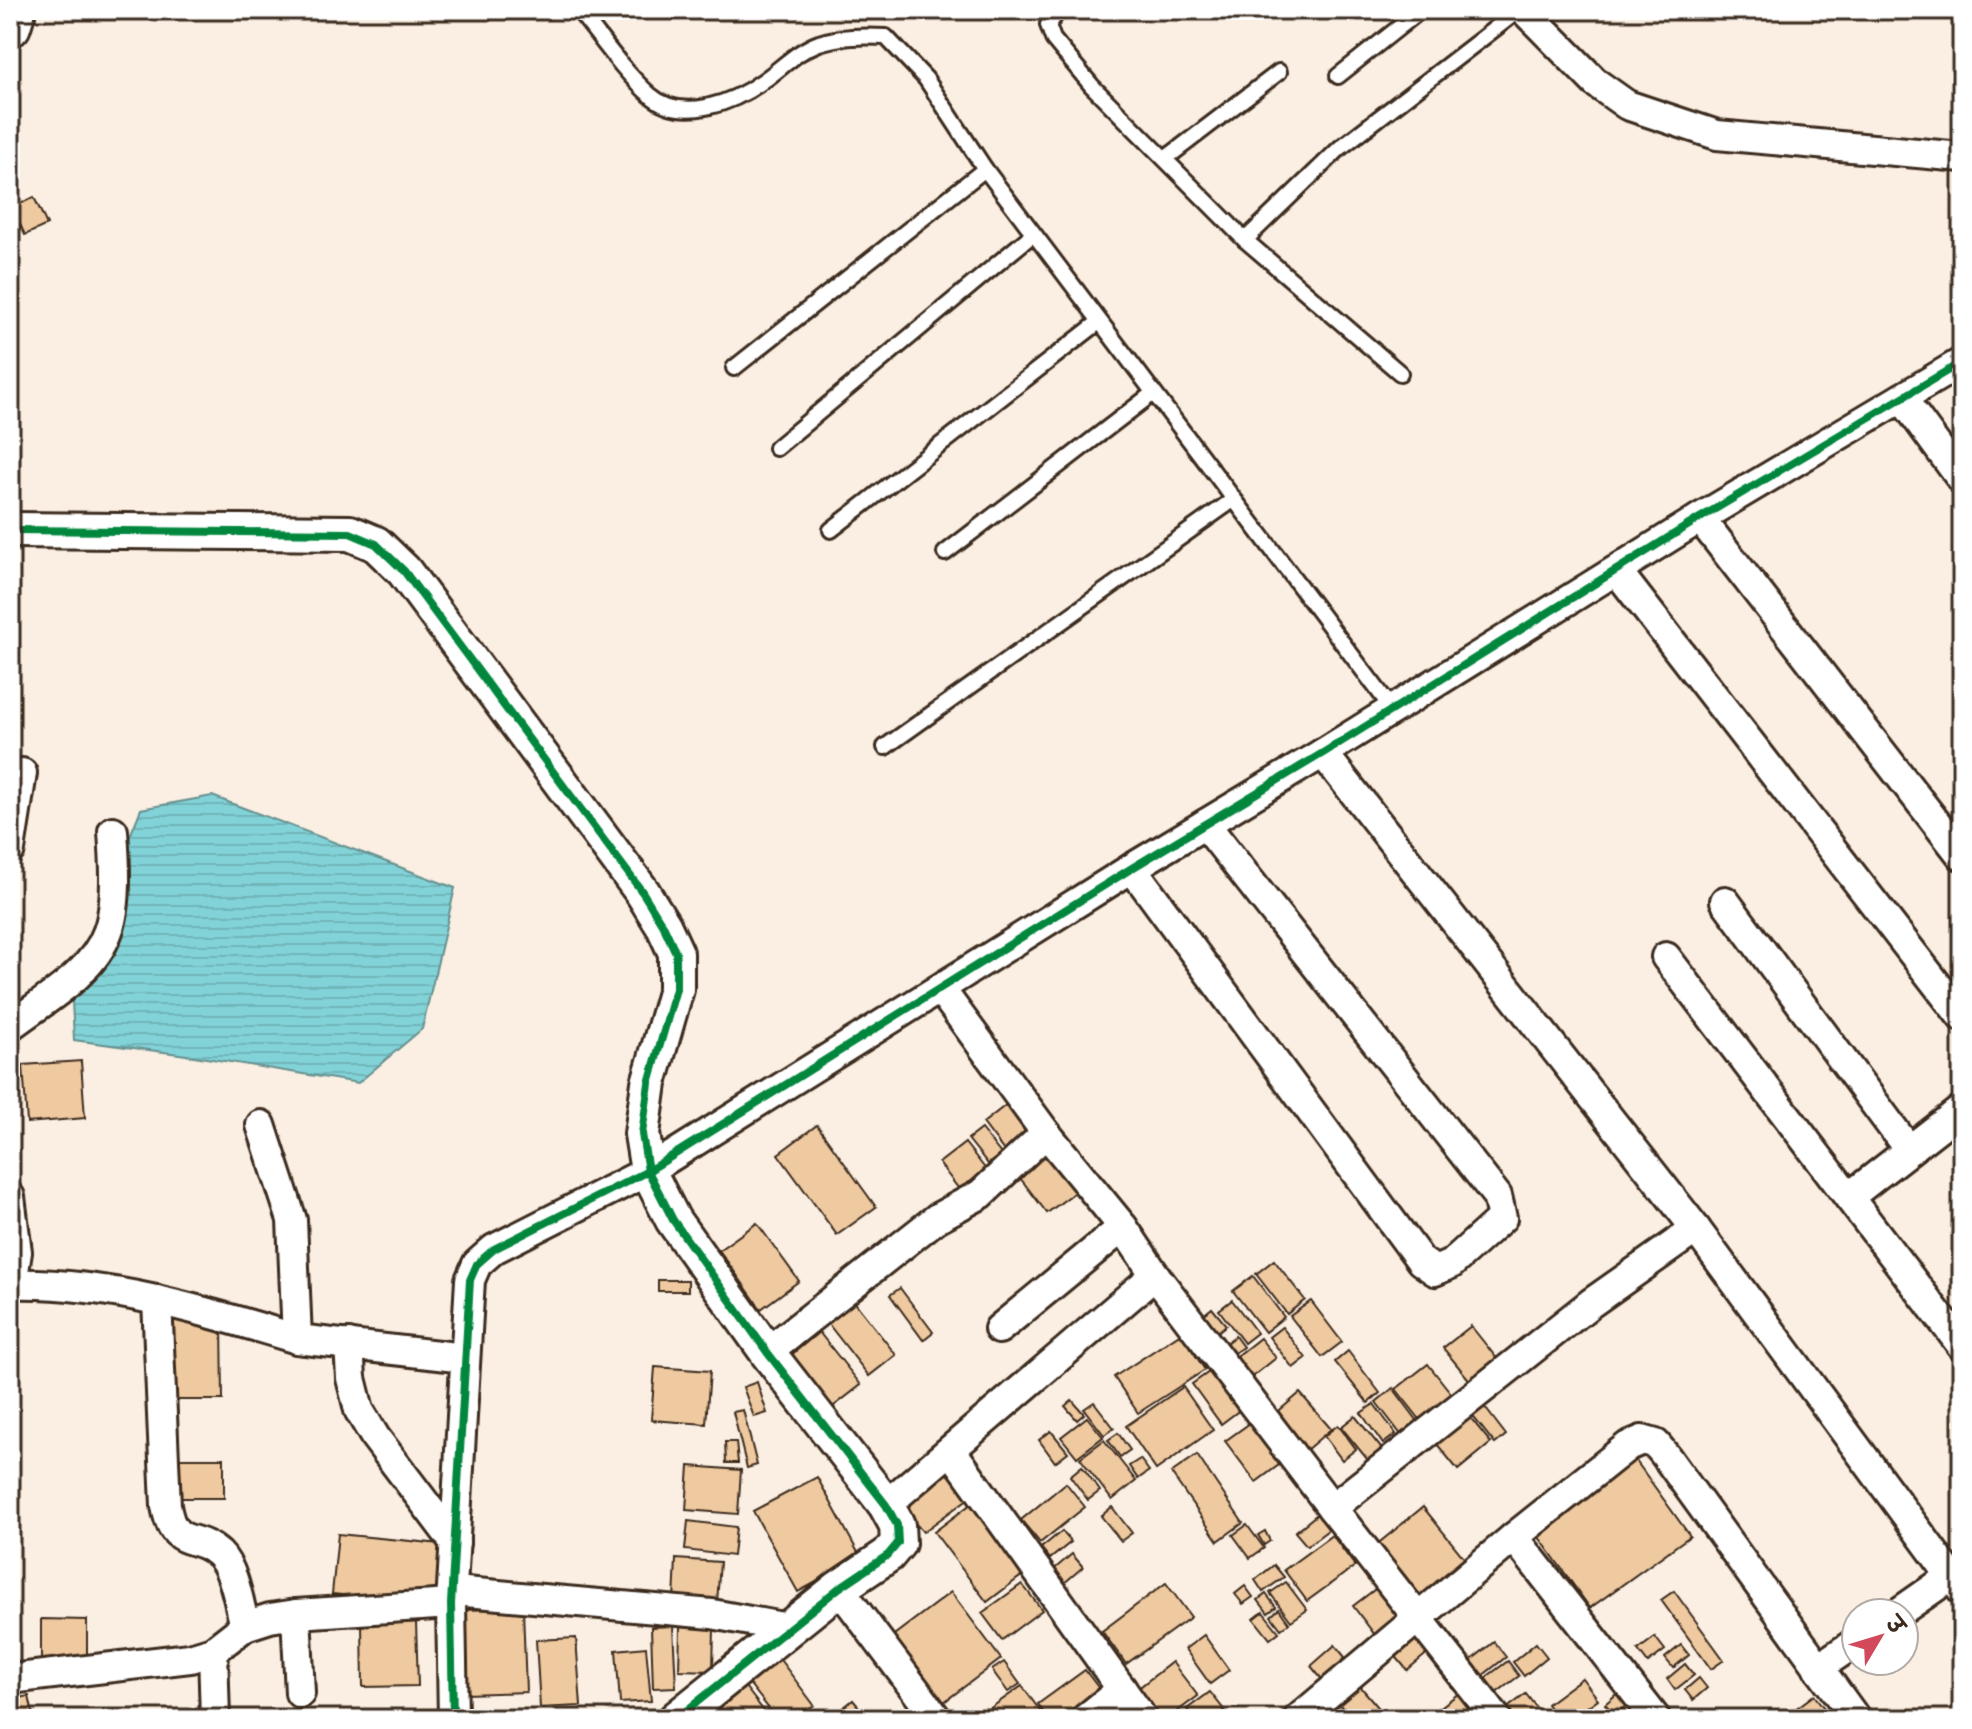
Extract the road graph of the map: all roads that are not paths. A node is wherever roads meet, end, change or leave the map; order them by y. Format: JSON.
{"nodes":[{"id":1,"x":15,"y":10,"type":"edge"},
{"id":2,"x":578,"y":10,"type":"edge"},
{"id":3,"x":1059,"y":10,"type":"edge"},
{"id":4,"x":1421,"y":10,"type":"edge"},
{"id":5,"x":1522,"y":10,"type":"edge"},
{"id":6,"x":10,"y":26,"type":"edge"},
{"id":7,"x":1279,"y":72,"type":"dead end"},
{"id":8,"x":1338,"y":76,"type":"dead end"},
{"id":9,"x":1962,"y":157,"type":"edge"},
{"id":10,"x":1165,"y":159,"type":"junction"},
{"id":11,"x":985,"y":169,"type":"junction"},
{"id":12,"x":1033,"y":234,"type":"junction"},
{"id":13,"x":1245,"y":240,"type":"junction"},
{"id":14,"x":1099,"y":322,"type":"junction"},
{"id":15,"x":1962,"y":362,"type":"edge"},
{"id":16,"x":734,"y":368,"type":"dead end"},
{"id":17,"x":1400,"y":373,"type":"dead end"},
{"id":18,"x":1152,"y":394,"type":"junction"},
{"id":19,"x":1902,"y":398,"type":"junction"},
{"id":20,"x":776,"y":448,"type":"dead end"},
{"id":21,"x":1962,"y":480,"type":"edge"},
{"id":22,"x":1233,"y":500,"type":"junction"},
{"id":23,"x":1700,"y":518,"type":"junction"},
{"id":24,"x":10,"y":530,"type":"edge"},
{"id":25,"x":831,"y":530,"type":"dead end"},
{"id":26,"x":945,"y":553,"type":"dead end"},
{"id":27,"x":1617,"y":571,"type":"junction"},
{"id":28,"x":1393,"y":710,"type":"junction"},
{"id":29,"x":885,"y":747,"type":"dead end"},
{"id":30,"x":1323,"y":753,"type":"junction"},
{"id":31,"x":22,"y":773,"type":"dead end"},
{"id":32,"x":1205,"y":824,"type":"junction"},
{"id":33,"x":113,"y":831,"type":"dead end"},
{"id":34,"x":10,"y":850,"type":"edge"},
{"id":35,"x":1962,"y":856,"type":"edge"},
{"id":36,"x":1132,"y":868,"type":"junction"},
{"id":37,"x":1725,"y":901,"type":"dead end"},
{"id":38,"x":1666,"y":957,"type":"dead end"},
{"id":39,"x":941,"y":990,"type":"junction"},
{"id":40,"x":1962,"y":1017,"type":"edge"},
{"id":41,"x":10,"y":1026,"type":"edge"},
{"id":42,"x":1962,"y":1109,"type":"edge"},
{"id":43,"x":261,"y":1125,"type":"dead end"},
{"id":44,"x":1046,"y":1133,"type":"junction"},
{"id":45,"x":1909,"y":1150,"type":"junction"},
{"id":46,"x":648,"y":1171,"type":"junction"},
{"id":47,"x":10,"y":1197,"type":"edge"},
{"id":48,"x":1849,"y":1197,"type":"junction"},
{"id":49,"x":1123,"y":1227,"type":"junction"},
{"id":50,"x":1696,"y":1229,"type":"junction"},
{"id":51,"x":1155,"y":1275,"type":"junction"},
{"id":52,"x":11,"y":1284,"type":"edge"},
{"id":53,"x":157,"y":1300,"type":"junction"},
{"id":54,"x":999,"y":1329,"type":"dead end"},
{"id":55,"x":297,"y":1339,"type":"junction"},
{"id":56,"x":349,"y":1344,"type":"junction"},
{"id":57,"x":1962,"y":1346,"type":"edge"},
{"id":58,"x":767,"y":1352,"type":"junction"},
{"id":59,"x":465,"y":1358,"type":"junction"},
{"id":60,"x":951,"y":1450,"type":"junction"},
{"id":61,"x":886,"y":1505,"type":"junction"},
{"id":62,"x":1332,"y":1508,"type":"junction"},
{"id":63,"x":1514,"y":1537,"type":"junction"},
{"id":64,"x":455,"y":1543,"type":"junction"},
{"id":65,"x":1956,"y":1584,"type":"edge"},
{"id":66,"x":839,"y":1588,"type":"junction"},
{"id":67,"x":452,"y":1598,"type":"junction"},
{"id":68,"x":1920,"y":1602,"type":"edge"},
{"id":69,"x":296,"y":1614,"type":"junction"},
{"id":70,"x":1417,"y":1617,"type":"junction"},
{"id":71,"x":245,"y":1626,"type":"junction"},
{"id":72,"x":788,"y":1628,"type":"junction"},
{"id":73,"x":213,"y":1651,"type":"junction"},
{"id":74,"x":1840,"y":1653,"type":"edge"},
{"id":75,"x":1818,"y":1668,"type":"junction"},
{"id":76,"x":10,"y":1679,"type":"edge"},
{"id":77,"x":1122,"y":1689,"type":"junction"},
{"id":78,"x":300,"y":1693,"type":"dead end"},
{"id":79,"x":1331,"y":1708,"type":"edge"},
{"id":80,"x":215,"y":1719,"type":"edge"},
{"id":81,"x":453,"y":1719,"type":"edge"},
{"id":82,"x":676,"y":1719,"type":"edge"},
{"id":83,"x":937,"y":1719,"type":"edge"},
{"id":84,"x":1085,"y":1719,"type":"edge"},
{"id":85,"x":1143,"y":1719,"type":"edge"},
{"id":86,"x":1298,"y":1719,"type":"edge"},
{"id":87,"x":1497,"y":1719,"type":"edge"},
{"id":88,"x":1656,"y":1719,"type":"edge"},
{"id":89,"x":1856,"y":1719,"type":"edge"}],
"edges":[{"from":1,"to":6,"type":"main road"},
{"from":2,"to":11,"type":"lane"},
{"from":3,"to":10,"type":"lane"},
{"from":4,"to":8,"type":"lane"},
{"from":5,"to":9,"type":"street"},
{"from":5,"to":13,"type":"lane"},
{"from":7,"to":10,"type":"lane"},
{"from":10,"to":13,"type":"lane"},
{"from":11,"to":12,"type":"lane"},
{"from":11,"to":16,"type":"lane"},
{"from":12,"to":14,"type":"lane"},
{"from":12,"to":20,"type":"lane"},
{"from":13,"to":17,"type":"lane"},
{"from":14,"to":18,"type":"lane"},
{"from":14,"to":25,"type":"lane"},
{"from":15,"to":19,"type":"street"},
{"from":18,"to":22,"type":"lane"},
{"from":18,"to":26,"type":"lane"},
{"from":19,"to":21,"type":"street"},
{"from":19,"to":23,"type":"street"},
{"from":22,"to":28,"type":"lane"},
{"from":22,"to":29,"type":"lane"},
{"from":23,"to":27,"type":"street"},
{"from":23,"to":35,"type":"street"},
{"from":24,"to":46,"type":"street"},
{"from":27,"to":28,"type":"street"},
{"from":27,"to":40,"type":"street"},
{"from":28,"to":30,"type":"street"},
{"from":30,"to":32,"type":"street"},
{"from":30,"to":50,"type":"street"},
{"from":31,"to":34,"type":"street"},
{"from":32,"to":36,"type":"street"},
{"from":32,"to":36,"type":"street"},
{"from":33,"to":41,"type":"street"},
{"from":36,"to":39,"type":"street"},
{"from":37,"to":45,"type":"street"},
{"from":38,"to":48,"type":"street"},
{"from":39,"to":44,"type":"street"},
{"from":39,"to":46,"type":"street"},
{"from":42,"to":45,"type":"street"},
{"from":43,"to":55,"type":"street"},
{"from":44,"to":49,"type":"street"},
{"from":44,"to":58,"type":"street"},
{"from":45,"to":48,"type":"street"},
{"from":46,"to":58,"type":"street"},
{"from":46,"to":59,"type":"street"},
{"from":47,"to":52,"type":"street"},
{"from":48,"to":57,"type":"street"},
{"from":49,"to":51,"type":"street"},
{"from":49,"to":54,"type":"street"},
{"from":50,"to":62,"type":"street"},
{"from":50,"to":65,"type":"street"},
{"from":51,"to":60,"type":"street"},
{"from":51,"to":62,"type":"street"},
{"from":52,"to":53,"type":"street"},
{"from":53,"to":55,"type":"street"},
{"from":53,"to":71,"type":"street"},
{"from":55,"to":56,"type":"street"},
{"from":56,"to":59,"type":"street"},
{"from":56,"to":64,"type":"street"},
{"from":58,"to":61,"type":"street"},
{"from":59,"to":64,"type":"street"},
{"from":60,"to":61,"type":"street"},
{"from":60,"to":77,"type":"street"},
{"from":61,"to":66,"type":"street"},
{"from":62,"to":70,"type":"street"},
{"from":63,"to":70,"type":"street"},
{"from":63,"to":75,"type":"street"},
{"from":63,"to":88,"type":"street"},
{"from":64,"to":67,"type":"street"},
{"from":65,"to":68,"type":"street"},
{"from":66,"to":72,"type":"street"},
{"from":66,"to":83,"type":"street"},
{"from":67,"to":69,"type":"street"},
{"from":67,"to":72,"type":"street"},
{"from":67,"to":81,"type":"street"},
{"from":69,"to":71,"type":"street"},
{"from":69,"to":78,"type":"street"},
{"from":70,"to":79,"type":"street"},
{"from":70,"to":87,"type":"street"},
{"from":71,"to":73,"type":"street"},
{"from":72,"to":82,"type":"street"},
{"from":73,"to":76,"type":"street"},
{"from":73,"to":80,"type":"street"},
{"from":74,"to":75,"type":"street"},
{"from":75,"to":89,"type":"street"},
{"from":77,"to":84,"type":"street"},
{"from":77,"to":85,"type":"street"},
{"from":79,"to":86,"type":"street"}]}
